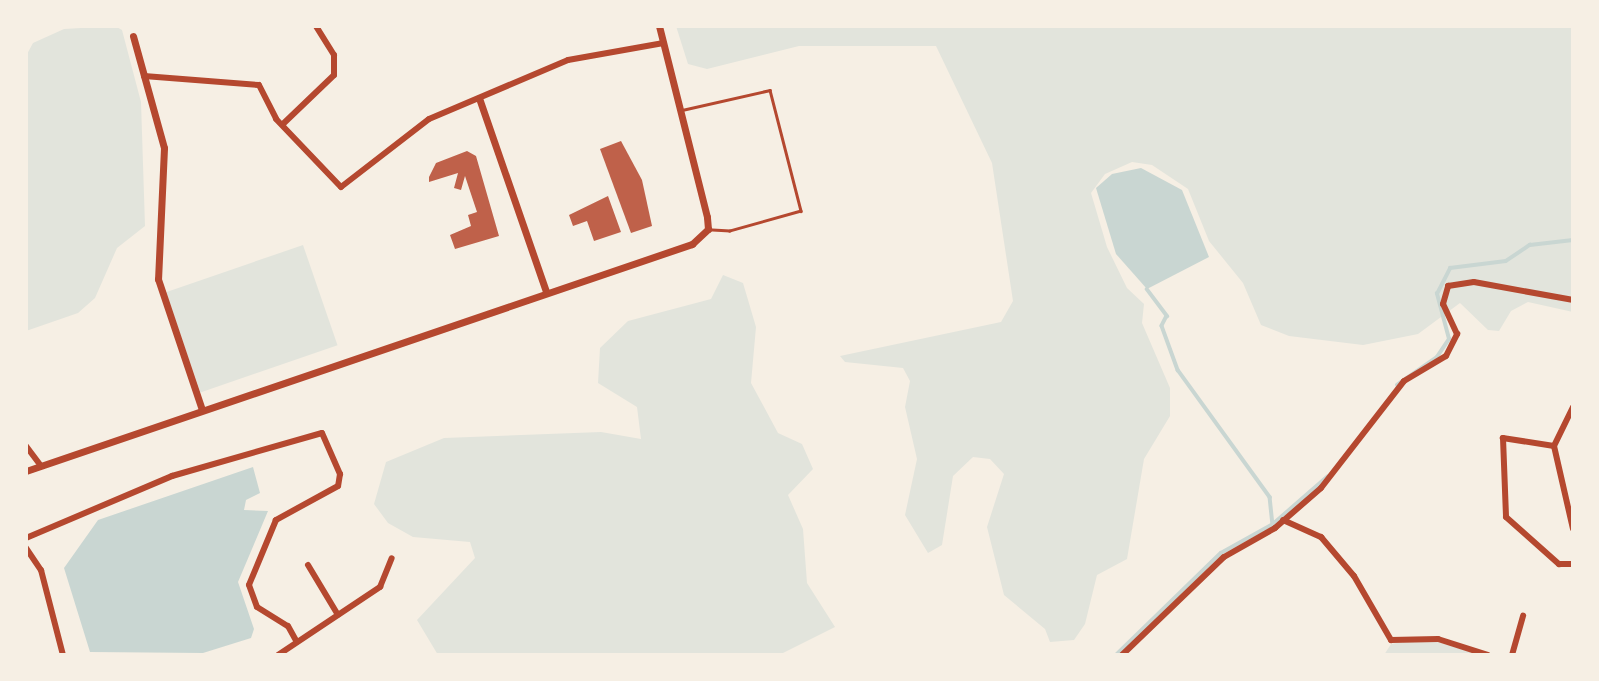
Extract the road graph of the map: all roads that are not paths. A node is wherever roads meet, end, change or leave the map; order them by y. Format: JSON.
{"nodes":[{"id":1,"x":316,"y":26,"type":"edge"},
{"id":2,"x":659,"y":26,"type":"edge"},
{"id":3,"x":134,"y":36,"type":"dead end"},
{"id":4,"x":663,"y":43,"type":"junction"},
{"id":5,"x":144,"y":76,"type":"junction"},
{"id":6,"x":479,"y":98,"type":"junction"},
{"id":7,"x":679,"y":111,"type":"junction"},
{"id":8,"x":284,"y":123,"type":"junction"},
{"id":9,"x":708,"y":229,"type":"junction"},
{"id":10,"x":545,"y":290,"type":"junction"},
{"id":11,"x":1573,"y":300,"type":"edge"},
{"id":12,"x":1573,"y":407,"type":"edge"},
{"id":13,"x":202,"y":410,"type":"junction"},
{"id":14,"x":26,"y":446,"type":"edge"},
{"id":15,"x":1554,"y":446,"type":"junction"},
{"id":16,"x":41,"y":466,"type":"junction"},
{"id":17,"x":26,"y":471,"type":"edge"},
{"id":18,"x":1283,"y":520,"type":"junction"},
{"id":19,"x":1573,"y":528,"type":"edge"},
{"id":20,"x":26,"y":538,"type":"edge"},
{"id":21,"x":26,"y":548,"type":"edge"},
{"id":22,"x":392,"y":558,"type":"dead end"},
{"id":23,"x":1573,"y":564,"type":"edge"},
{"id":24,"x":308,"y":565,"type":"dead end"},
{"id":25,"x":338,"y":615,"type":"junction"},
{"id":26,"x":1523,"y":617,"type":"dead end"},
{"id":27,"x":297,"y":642,"type":"junction"},
{"id":28,"x":63,"y":655,"type":"edge"},
{"id":29,"x":278,"y":655,"type":"edge"},
{"id":30,"x":1122,"y":655,"type":"edge"},
{"id":31,"x":1488,"y":655,"type":"edge"},
{"id":32,"x":1512,"y":655,"type":"edge"}],
"edges":[{"from":1,"to":8,"type":"street"},
{"from":2,"to":4,"type":"street"},
{"from":3,"to":5,"type":"street"},
{"from":4,"to":6,"type":"street"},
{"from":4,"to":7,"type":"street"},
{"from":5,"to":8,"type":"street"},
{"from":5,"to":13,"type":"street"},
{"from":6,"to":8,"type":"street"},
{"from":6,"to":10,"type":"street"},
{"from":7,"to":9,"type":"street"},
{"from":7,"to":9,"type":"lane"},
{"from":9,"to":10,"type":"street"},
{"from":10,"to":13,"type":"street"},
{"from":11,"to":18,"type":"street"},
{"from":12,"to":15,"type":"street"},
{"from":13,"to":16,"type":"street"},
{"from":14,"to":16,"type":"street"},
{"from":15,"to":19,"type":"street"},
{"from":15,"to":23,"type":"street"},
{"from":16,"to":17,"type":"street"},
{"from":18,"to":30,"type":"street"},
{"from":18,"to":31,"type":"street"},
{"from":20,"to":27,"type":"street"},
{"from":21,"to":28,"type":"street"},
{"from":22,"to":25,"type":"street"},
{"from":24,"to":25,"type":"street"},
{"from":25,"to":27,"type":"street"},
{"from":26,"to":32,"type":"street"},
{"from":27,"to":29,"type":"street"}]}
